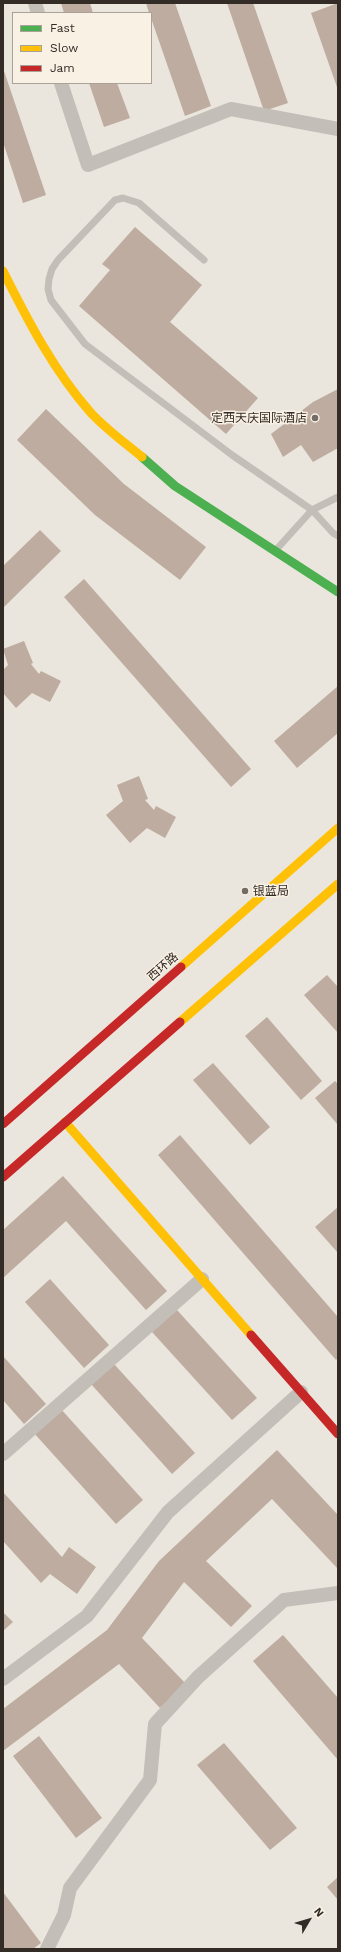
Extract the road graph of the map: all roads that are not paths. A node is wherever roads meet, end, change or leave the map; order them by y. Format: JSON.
{"nodes":[{"id":1,"x":61,"y":84,"type":"edge"},
{"id":2,"x":338,"y":130,"type":"edge"},
{"id":3,"x":204,"y":260,"type":"dead end"},
{"id":4,"x":3,"y":271,"type":"edge"},
{"id":5,"x":338,"y":497,"type":"edge"},
{"id":6,"x":312,"y":510,"type":"junction"},
{"id":7,"x":338,"y":536,"type":"edge"},
{"id":8,"x":275,"y":551,"type":"junction"},
{"id":9,"x":338,"y":592,"type":"edge"},
{"id":10,"x":338,"y":828,"type":"edge"},
{"id":11,"x":338,"y":884,"type":"edge"},
{"id":12,"x":65,"y":1122,"type":"junction"},
{"id":13,"x":3,"y":1124,"type":"edge"},
{"id":14,"x":3,"y":1177,"type":"edge"},
{"id":15,"x":202,"y":1279,"type":"junction"},
{"id":16,"x":302,"y":1392,"type":"junction"},
{"id":17,"x":338,"y":1434,"type":"edge"},
{"id":18,"x":3,"y":1454,"type":"edge"},
{"id":19,"x":338,"y":1592,"type":"edge"},
{"id":20,"x":3,"y":1679,"type":"edge"},
{"id":21,"x":47,"y":1949,"type":"edge"}],
"edges":[{"from":1,"to":2,"type":"street"},
{"from":3,"to":6,"type":"lane"},
{"from":4,"to":8,"type":"main road"},
{"from":5,"to":6,"type":"lane"},
{"from":6,"to":7,"type":"lane"},
{"from":6,"to":8,"type":"lane"},
{"from":8,"to":9,"type":"main road"},
{"from":10,"to":13,"type":"main road","name":"西环路"},
{"from":11,"to":12,"type":"main road"},
{"from":12,"to":14,"type":"main road"},
{"from":12,"to":15,"type":"main road"},
{"from":15,"to":16,"type":"main road"},
{"from":15,"to":18,"type":"street"},
{"from":16,"to":17,"type":"main road"},
{"from":16,"to":20,"type":"street"},
{"from":19,"to":21,"type":"street"}]}
